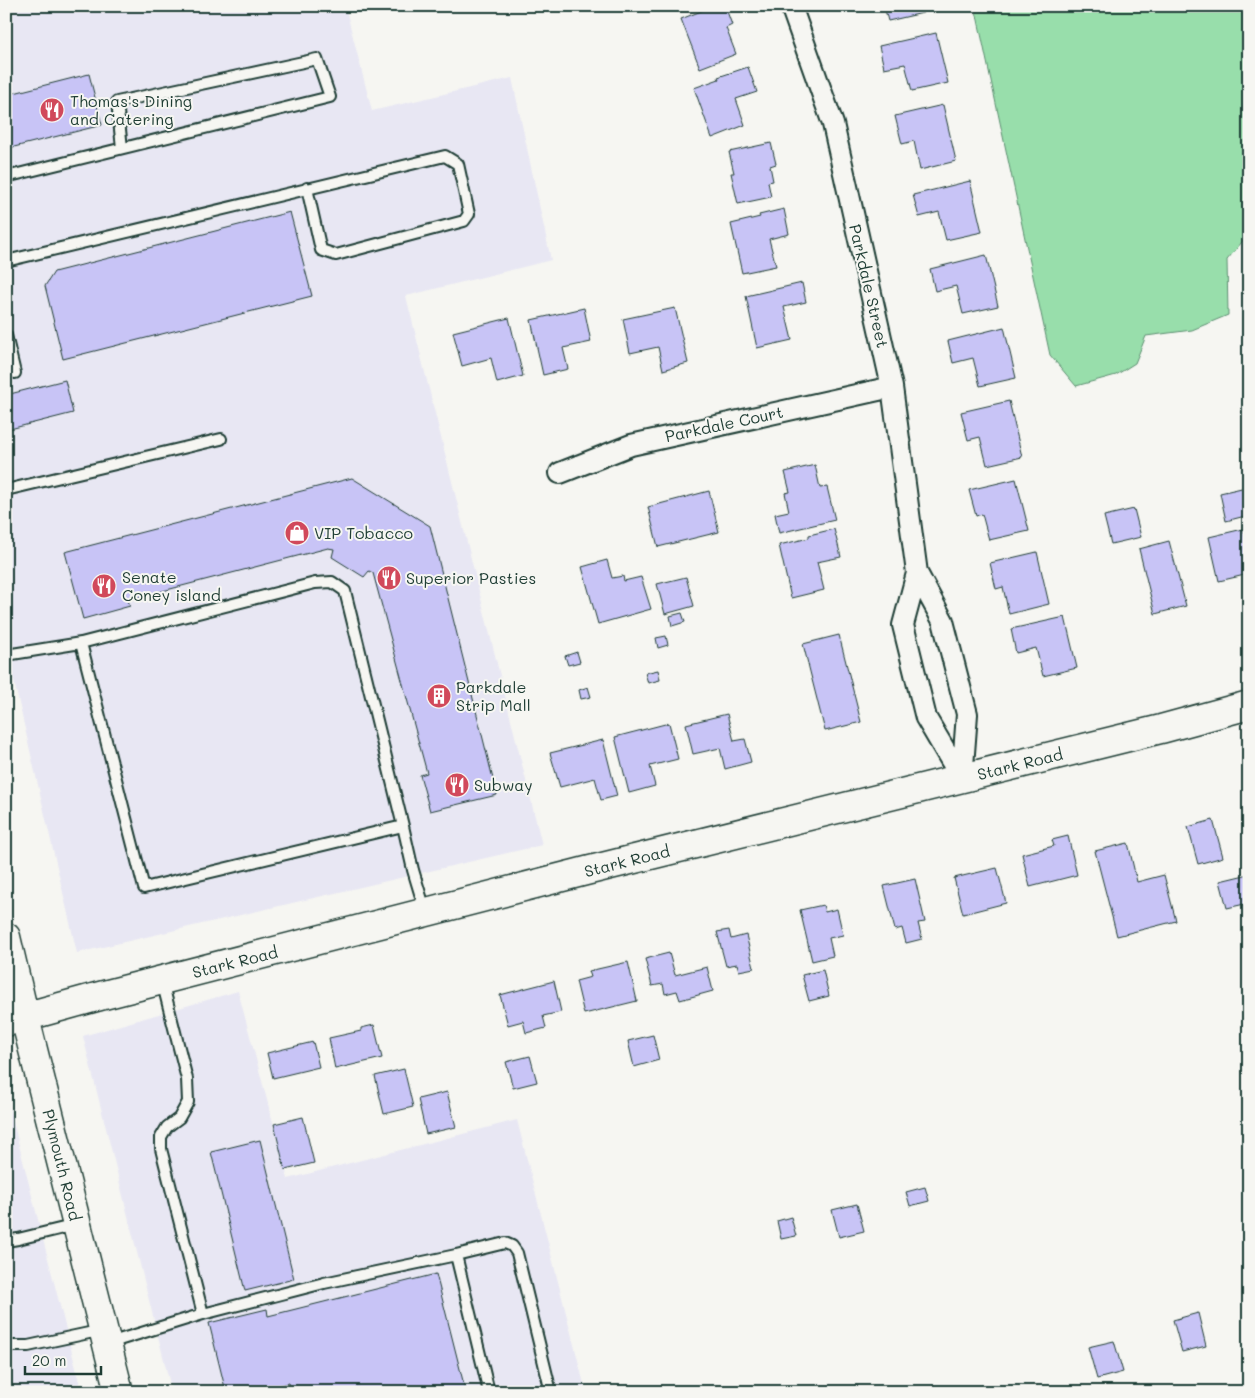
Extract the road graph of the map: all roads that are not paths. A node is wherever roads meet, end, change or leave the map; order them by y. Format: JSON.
{"nodes":[{"id":1,"x":792,"y":6,"type":"edge"},
{"id":2,"x":802,"y":6,"type":"edge"},
{"id":3,"x":806,"y":46,"type":"junction"},
{"id":4,"x":122,"y":148,"type":"junction"},
{"id":5,"x":6,"y":177,"type":"edge"},
{"id":6,"x":307,"y":188,"type":"junction"},
{"id":7,"x":6,"y":261,"type":"edge"},
{"id":8,"x":6,"y":335,"type":"edge"},
{"id":9,"x":15,"y":373,"type":"dead end"},
{"id":10,"x":892,"y":387,"type":"junction"},
{"id":11,"x":221,"y":439,"type":"dead end"},
{"id":12,"x":560,"y":473,"type":"dead end"},
{"id":13,"x":6,"y":490,"type":"edge"},
{"id":14,"x":917,"y":573,"type":"junction"},
{"id":15,"x":81,"y":643,"type":"junction"},
{"id":16,"x":6,"y":655,"type":"edge"},
{"id":17,"x":1249,"y":706,"type":"edge"},
{"id":18,"x":962,"y":779,"type":"junction"},
{"id":19,"x":403,"y":826,"type":"junction"},
{"id":20,"x":426,"y":913,"type":"junction"},
{"id":21,"x":6,"y":937,"type":"edge"},
{"id":22,"x":161,"y":980,"type":"junction"},
{"id":23,"x":15,"y":1020,"type":"edge"},
{"id":24,"x":77,"y":1225,"type":"junction"},
{"id":25,"x":6,"y":1241,"type":"edge"},
{"id":26,"x":456,"y":1255,"type":"junction"},
{"id":27,"x":203,"y":1314,"type":"junction"},
{"id":28,"x":105,"y":1336,"type":"junction"},
{"id":29,"x":6,"y":1346,"type":"edge"},
{"id":30,"x":119,"y":1392,"type":"edge"},
{"id":31,"x":489,"y":1392,"type":"edge"},
{"id":32,"x":551,"y":1392,"type":"edge"}],
"edges":[{"from":1,"to":3,"type":"street","name":"Parkdale Street"},
{"from":2,"to":3,"type":"street"},
{"from":3,"to":10,"type":"street","name":"Parkdale Street"},
{"from":4,"to":4,"type":"lane"},
{"from":4,"to":5,"type":"lane"},
{"from":6,"to":6,"type":"lane"},
{"from":6,"to":7,"type":"lane"},
{"from":8,"to":9,"type":"lane"},
{"from":10,"to":12,"type":"street","name":"Parkdale Court"},
{"from":10,"to":14,"type":"street","name":"Parkdale Street"},
{"from":11,"to":13,"type":"lane"},
{"from":14,"to":18,"type":"street","name":"Parkdale Street"},
{"from":14,"to":18,"type":"street","name":"Parkdale Street"},
{"from":15,"to":16,"type":"lane"},
{"from":15,"to":19,"type":"lane"},
{"from":15,"to":19,"type":"lane"},
{"from":17,"to":18,"type":"street","name":"Stark Road"},
{"from":18,"to":20,"type":"street","name":"Stark Road"},
{"from":19,"to":20,"type":"lane"},
{"from":20,"to":22,"type":"street","name":"Stark Road"},
{"from":21,"to":23,"type":"street","name":"Plymouth Road"},
{"from":22,"to":23,"type":"street","name":"Stark Road"},
{"from":22,"to":27,"type":"lane"},
{"from":23,"to":24,"type":"street","name":"Plymouth Road"},
{"from":24,"to":25,"type":"lane"},
{"from":24,"to":28,"type":"street","name":"Plymouth Road"},
{"from":26,"to":27,"type":"lane"},
{"from":26,"to":31,"type":"lane"},
{"from":26,"to":32,"type":"lane"},
{"from":27,"to":28,"type":"lane"},
{"from":28,"to":29,"type":"lane"},
{"from":28,"to":30,"type":"street","name":"Plymouth Road"}]}
